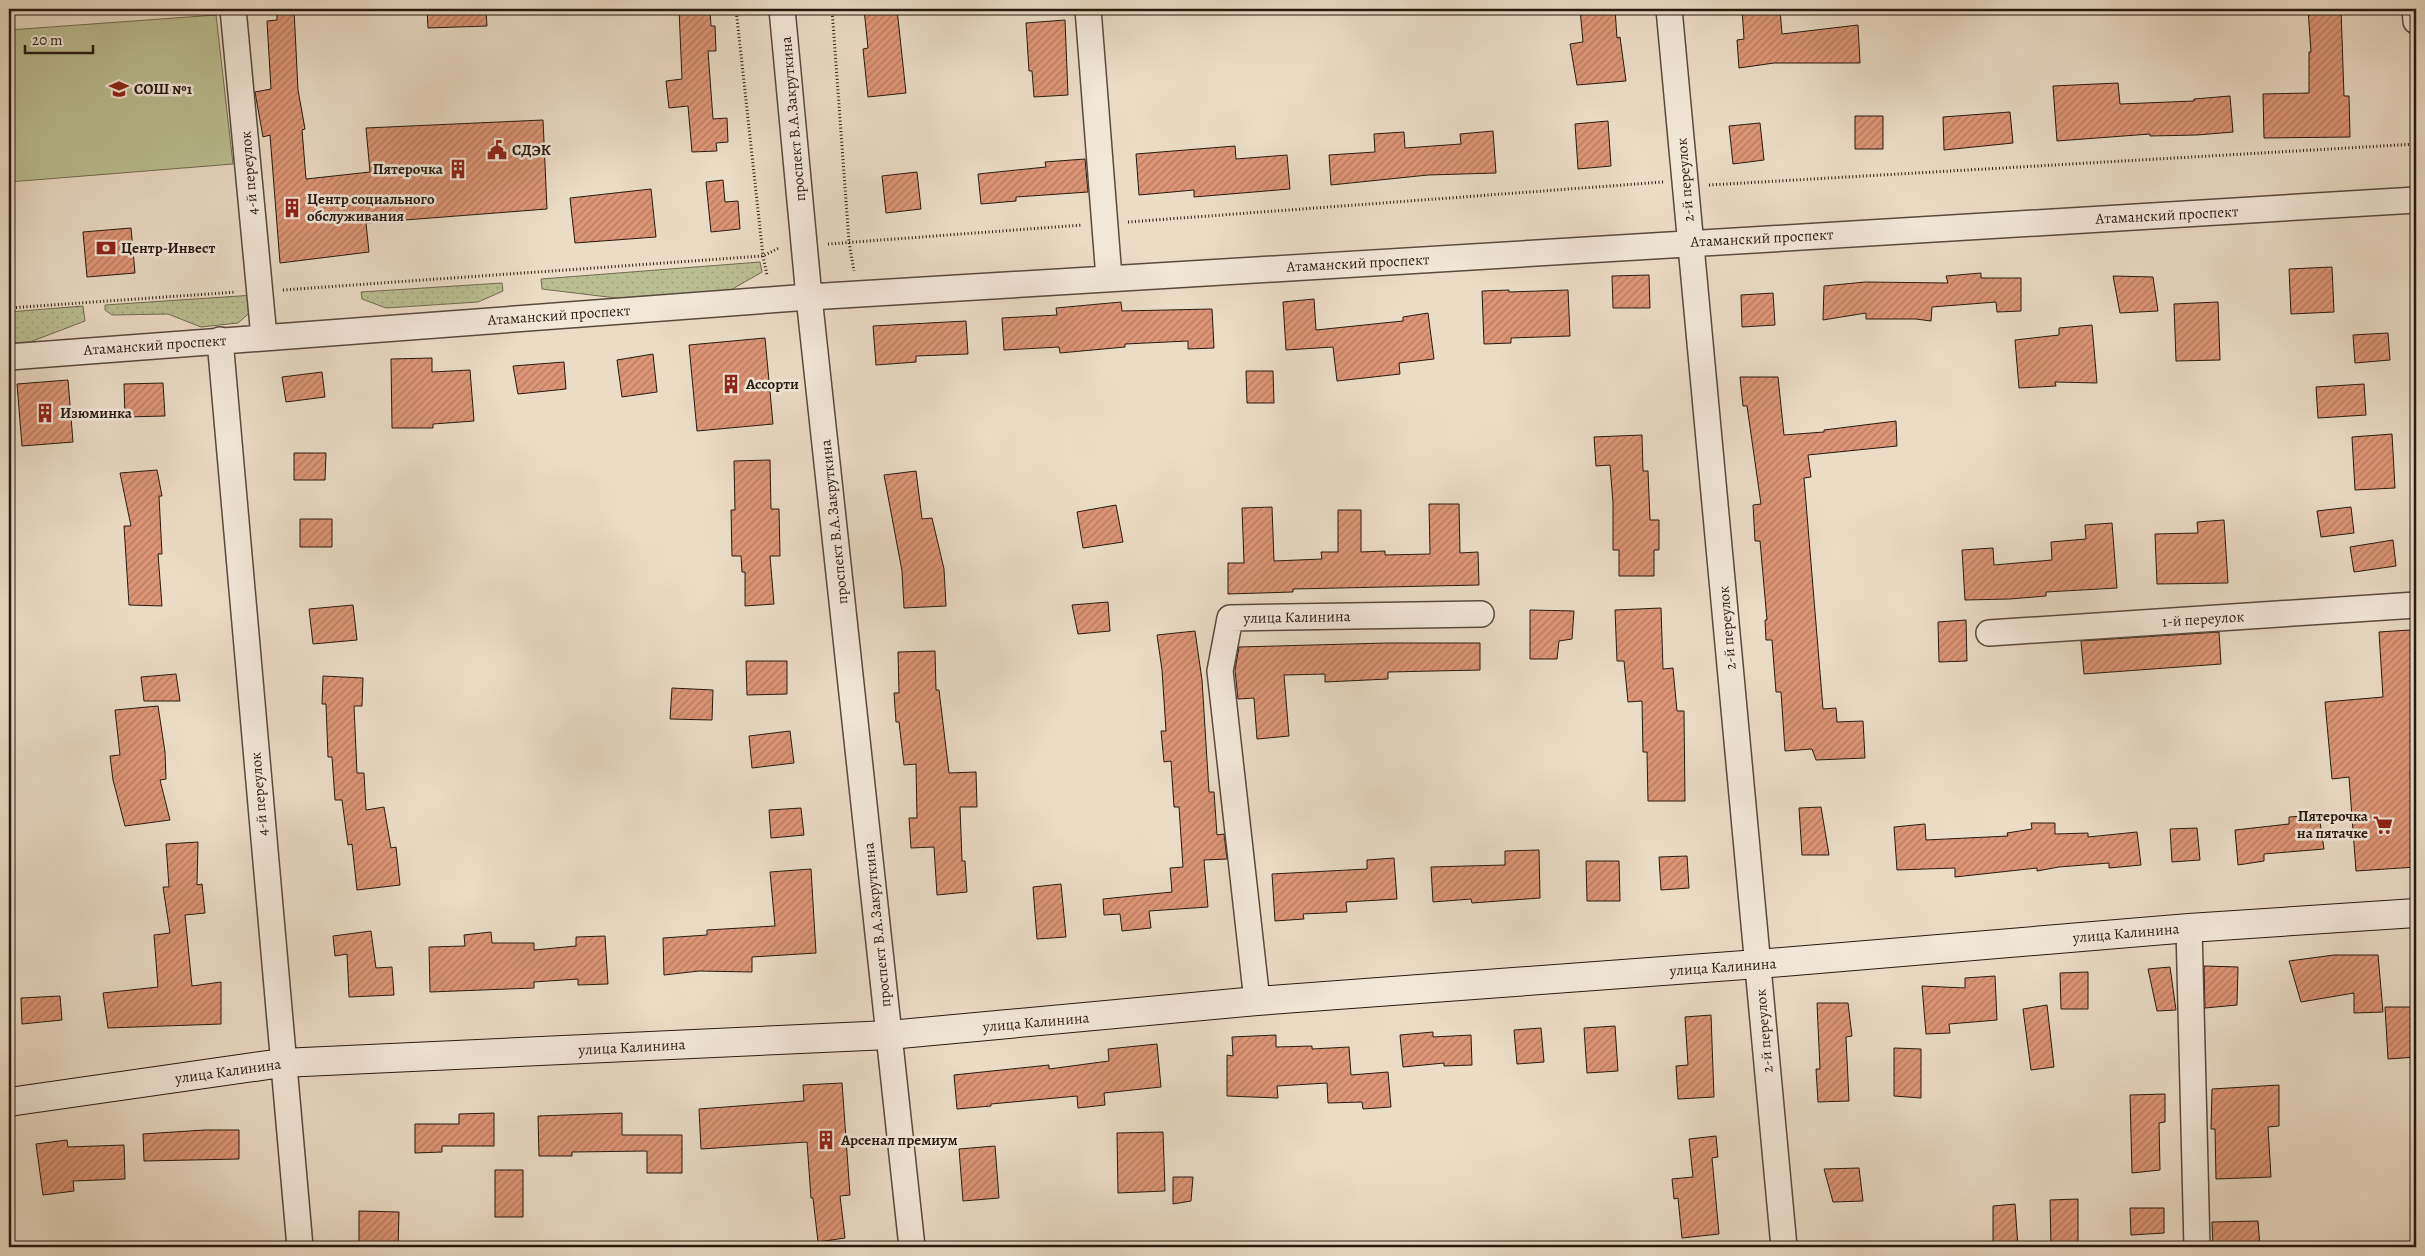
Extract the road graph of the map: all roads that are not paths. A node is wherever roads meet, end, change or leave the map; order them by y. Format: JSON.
{"nodes":[{"id":1,"x":233,"y":9,"type":"edge"},
{"id":2,"x":782,"y":9,"type":"edge"},
{"id":3,"x":1088,"y":9,"type":"edge"},
{"id":4,"x":1669,"y":9,"type":"edge"},
{"id":5,"x":2415,"y":9,"type":"edge"},
{"id":6,"x":2416,"y":21,"type":"edge"},
{"id":7,"x":2416,"y":200,"type":"edge"},
{"id":8,"x":1691,"y":243,"type":"junction"},
{"id":9,"x":1109,"y":278,"type":"junction"},
{"id":10,"x":809,"y":297,"type":"junction"},
{"id":11,"x":264,"y":337,"type":"junction"},
{"id":12,"x":220,"y":340,"type":"junction"},
{"id":13,"x":9,"y":356,"type":"edge"},
{"id":14,"x":2416,"y":605,"type":"edge"},
{"id":15,"x":1481,"y":614,"type":"dead end"},
{"id":16,"x":1989,"y":633,"type":"dead end"},
{"id":17,"x":2416,"y":913,"type":"edge"},
{"id":18,"x":2189,"y":928,"type":"junction"},
{"id":19,"x":1758,"y":964,"type":"junction"},
{"id":20,"x":1256,"y":1001,"type":"junction"},
{"id":21,"x":889,"y":1035,"type":"junction"},
{"id":22,"x":282,"y":1063,"type":"junction"},
{"id":23,"x":9,"y":1102,"type":"edge"},
{"id":24,"x":300,"y":1247,"type":"edge"},
{"id":25,"x":912,"y":1247,"type":"edge"},
{"id":26,"x":1784,"y":1247,"type":"edge"},
{"id":27,"x":2196,"y":1247,"type":"edge"}],
"edges":[{"from":1,"to":11,"type":"street","name":"4-й переулок"},
{"from":2,"to":10,"type":"street","name":"проспект В.А.Закруткина"},
{"from":3,"to":9,"type":"street"},
{"from":4,"to":8,"type":"street","name":"2-й переулок"},
{"from":5,"to":6,"type":"street"},
{"from":7,"to":8,"type":"street","name":"Атаманский проспект"},
{"from":8,"to":9,"type":"street","name":"Атаманский проспект"},
{"from":8,"to":19,"type":"street","name":"2-й переулок"},
{"from":9,"to":10,"type":"street","name":"Атаманский проспект"},
{"from":10,"to":11,"type":"street","name":"Атаманский проспект"},
{"from":10,"to":21,"type":"street","name":"проспект В.А.Закруткина"},
{"from":11,"to":12,"type":"street","name":"Атаманский проспект"},
{"from":12,"to":13,"type":"street","name":"Атаманский проспект"},
{"from":12,"to":22,"type":"street","name":"4-й переулок"},
{"from":14,"to":16,"type":"street","name":"1-й переулок"},
{"from":15,"to":20,"type":"street","name":"улица Калинина"},
{"from":17,"to":18,"type":"main road","name":"улица Калинина"},
{"from":18,"to":19,"type":"main road","name":"улица Калинина"},
{"from":18,"to":27,"type":"street","name":"улица Калинина"},
{"from":19,"to":20,"type":"main road","name":"улица Калинина"},
{"from":19,"to":26,"type":"street","name":"2-й переулок"},
{"from":20,"to":21,"type":"main road","name":"улица Калинина"},
{"from":21,"to":22,"type":"main road","name":"улица Калинина"},
{"from":21,"to":25,"type":"street","name":"проспект В.А.Закруткина"},
{"from":22,"to":23,"type":"main road","name":"улица Калинина"},
{"from":22,"to":24,"type":"street","name":"4-й переулок"}]}
